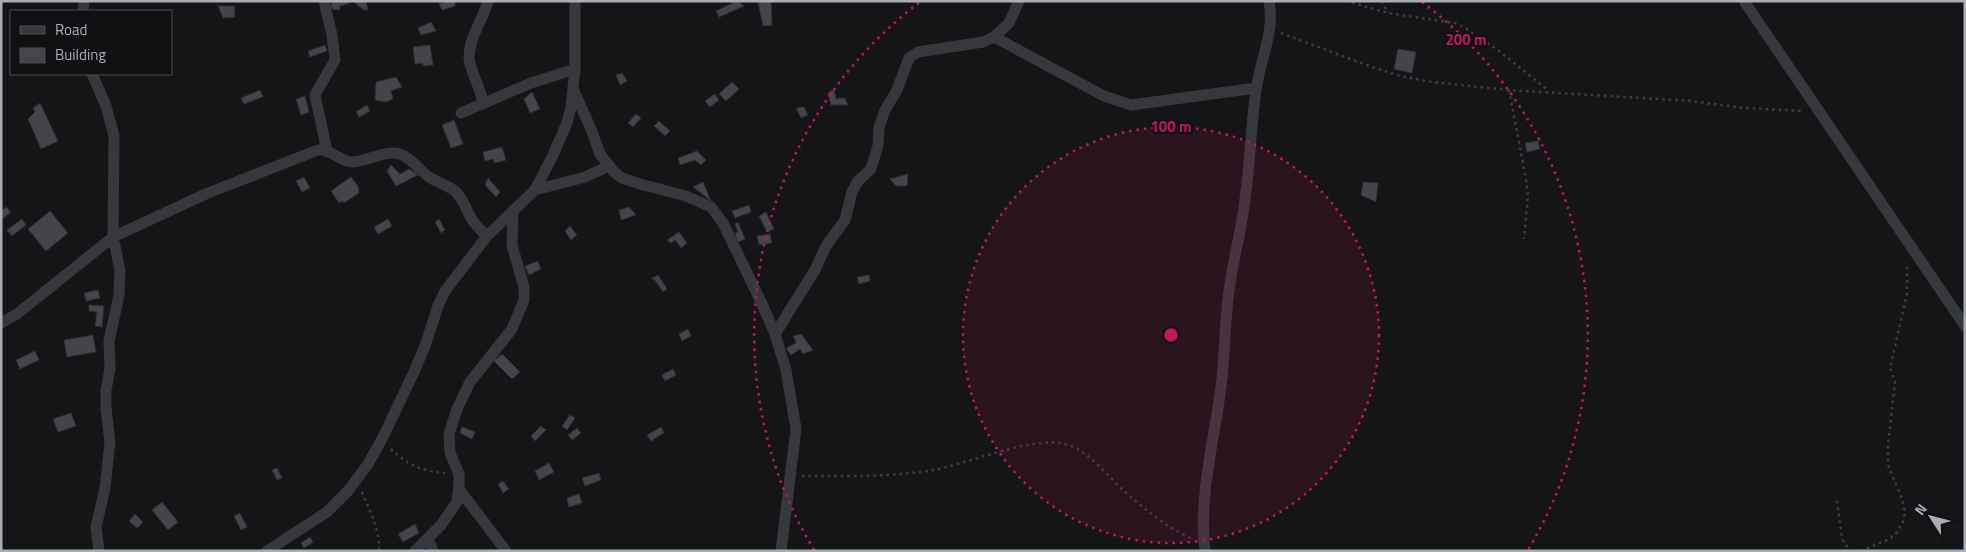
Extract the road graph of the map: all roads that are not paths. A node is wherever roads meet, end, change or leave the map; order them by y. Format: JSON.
{"nodes":[{"id":1,"x":324,"y":1,"type":"edge"},
{"id":2,"x":488,"y":1,"type":"edge"},
{"id":3,"x":575,"y":1,"type":"edge"},
{"id":4,"x":1019,"y":1,"type":"edge"},
{"id":5,"x":1269,"y":1,"type":"edge"},
{"id":6,"x":1744,"y":1,"type":"edge"},
{"id":7,"x":994,"y":37,"type":"junction"},
{"id":8,"x":575,"y":69,"type":"junction"},
{"id":9,"x":92,"y":75,"type":"edge"},
{"id":10,"x":1256,"y":88,"type":"junction"},
{"id":11,"x":574,"y":91,"type":"junction"},
{"id":12,"x":483,"y":104,"type":"junction"},
{"id":13,"x":461,"y":113,"type":"dead end"},
{"id":14,"x":327,"y":151,"type":"junction"},
{"id":15,"x":609,"y":166,"type":"junction"},
{"id":16,"x":535,"y":190,"type":"junction"},
{"id":17,"x":513,"y":210,"type":"junction"},
{"id":18,"x":487,"y":236,"type":"junction"},
{"id":19,"x":113,"y":237,"type":"junction"},
{"id":20,"x":1,"y":323,"type":"edge"},
{"id":21,"x":1965,"y":326,"type":"edge"},
{"id":22,"x":775,"y":334,"type":"junction"},
{"id":23,"x":459,"y":489,"type":"junction"},
{"id":24,"x":428,"y":538,"type":"junction"},
{"id":25,"x":1205,"y":548,"type":"edge"},
{"id":26,"x":99,"y":551,"type":"edge"},
{"id":27,"x":267,"y":551,"type":"edge"},
{"id":28,"x":415,"y":551,"type":"edge"},
{"id":29,"x":433,"y":551,"type":"edge"},
{"id":30,"x":506,"y":551,"type":"edge"},
{"id":31,"x":781,"y":551,"type":"edge"}],
"edges":[{"from":1,"to":14,"type":"street"},
{"from":2,"to":12,"type":"street"},
{"from":3,"to":8,"type":"street"},
{"from":4,"to":7,"type":"street"},
{"from":5,"to":10,"type":"street"},
{"from":6,"to":21,"type":"street"},
{"from":7,"to":10,"type":"street"},
{"from":7,"to":22,"type":"street"},
{"from":8,"to":11,"type":"street"},
{"from":8,"to":12,"type":"street"},
{"from":9,"to":19,"type":"street"},
{"from":10,"to":25,"type":"street"},
{"from":11,"to":15,"type":"street"},
{"from":11,"to":16,"type":"street"},
{"from":12,"to":13,"type":"street"},
{"from":14,"to":18,"type":"street"},
{"from":14,"to":19,"type":"street"},
{"from":15,"to":16,"type":"street"},
{"from":15,"to":22,"type":"street"},
{"from":16,"to":17,"type":"street"},
{"from":17,"to":18,"type":"street"},
{"from":17,"to":23,"type":"street"},
{"from":18,"to":27,"type":"street"},
{"from":19,"to":20,"type":"street"},
{"from":19,"to":26,"type":"street"},
{"from":22,"to":31,"type":"street"},
{"from":23,"to":24,"type":"street"},
{"from":23,"to":30,"type":"street"},
{"from":24,"to":28,"type":"street"},
{"from":24,"to":29,"type":"street"}]}
